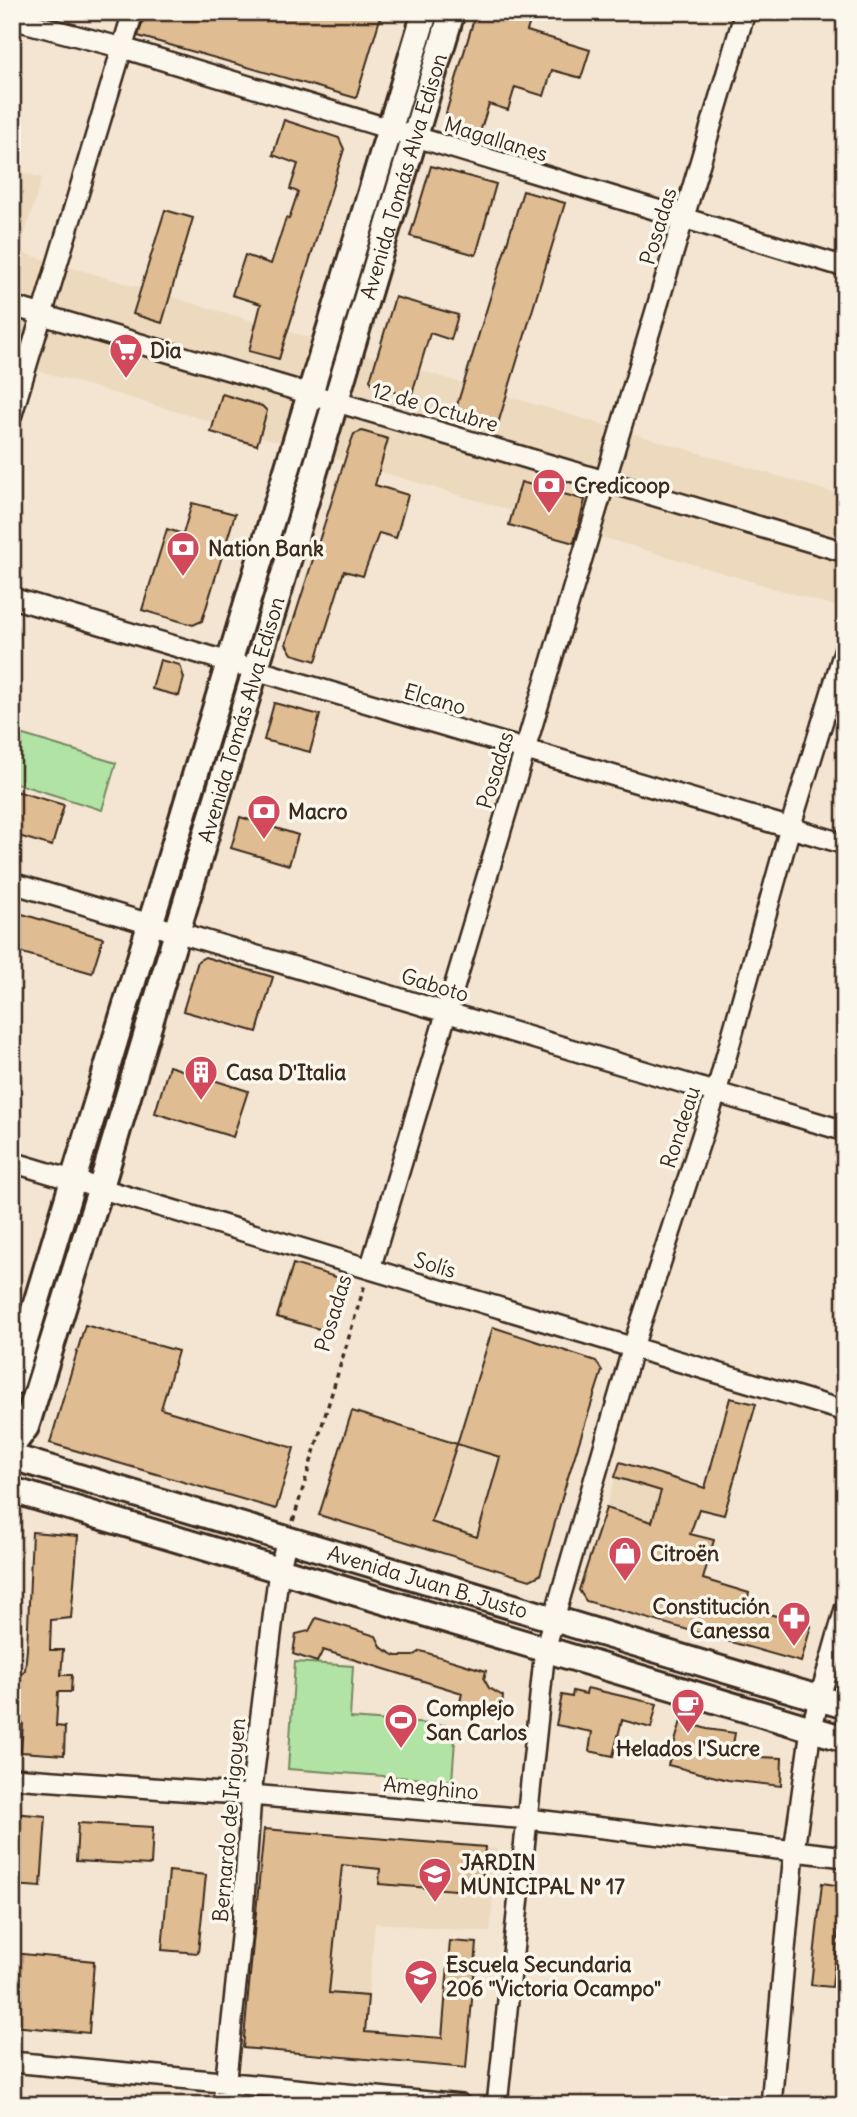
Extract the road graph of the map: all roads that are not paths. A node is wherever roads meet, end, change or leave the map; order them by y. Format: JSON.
{"nodes":[{"id":1,"x":133,"y":12,"type":"edge"},
{"id":2,"x":425,"y":12,"type":"edge"},
{"id":3,"x":452,"y":12,"type":"edge"},
{"id":4,"x":745,"y":12,"type":"edge"},
{"id":5,"x":12,"y":19,"type":"edge"},
{"id":6,"x":123,"y":48,"type":"junction"},
{"id":7,"x":390,"y":130,"type":"junction"},
{"id":8,"x":415,"y":138,"type":"junction"},
{"id":9,"x":683,"y":219,"type":"junction"},
{"id":10,"x":845,"y":267,"type":"edge"},
{"id":11,"x":12,"y":306,"type":"edge"},
{"id":12,"x":42,"y":315,"type":"junction"},
{"id":13,"x":311,"y":394,"type":"junction"},
{"id":14,"x":336,"y":402,"type":"junction"},
{"id":15,"x":12,"y":414,"type":"edge"},
{"id":16,"x":605,"y":481,"type":"junction"},
{"id":17,"x":845,"y":552,"type":"edge"},
{"id":18,"x":12,"y":598,"type":"edge"},
{"id":19,"x":845,"y":648,"type":"edge"},
{"id":20,"x":231,"y":662,"type":"junction"},
{"id":21,"x":255,"y":670,"type":"junction"},
{"id":22,"x":525,"y":749,"type":"junction"},
{"id":23,"x":790,"y":828,"type":"junction"},
{"id":24,"x":845,"y":844,"type":"edge"},
{"id":25,"x":12,"y":883,"type":"edge"},
{"id":26,"x":152,"y":924,"type":"junction"},
{"id":27,"x":177,"y":932,"type":"junction"},
{"id":28,"x":447,"y":1013,"type":"junction"},
{"id":29,"x":716,"y":1093,"type":"junction"},
{"id":30,"x":845,"y":1131,"type":"edge"},
{"id":31,"x":12,"y":1163,"type":"edge"},
{"id":32,"x":74,"y":1182,"type":"junction"},
{"id":33,"x":100,"y":1190,"type":"junction"},
{"id":34,"x":370,"y":1269,"type":"junction"},
{"id":35,"x":632,"y":1347,"type":"junction"},
{"id":36,"x":12,"y":1383,"type":"edge"},
{"id":37,"x":845,"y":1411,"type":"edge"},
{"id":38,"x":19,"y":1436,"type":"edge"},
{"id":39,"x":12,"y":1458,"type":"edge"},
{"id":40,"x":12,"y":1490,"type":"edge"},
{"id":41,"x":287,"y":1540,"type":"junction"},
{"id":42,"x":279,"y":1570,"type":"junction"},
{"id":43,"x":845,"y":1609,"type":"edge"},
{"id":44,"x":553,"y":1619,"type":"junction"},
{"id":45,"x":545,"y":1649,"type":"junction"},
{"id":46,"x":819,"y":1698,"type":"junction"},
{"id":47,"x":845,"y":1706,"type":"edge"},
{"id":48,"x":811,"y":1729,"type":"junction"},
{"id":49,"x":845,"y":1739,"type":"edge"},
{"id":50,"x":12,"y":1778,"type":"edge"},
{"id":51,"x":251,"y":1796,"type":"junction"},
{"id":52,"x":528,"y":1819,"type":"junction"},
{"id":53,"x":794,"y":1851,"type":"junction"},
{"id":54,"x":845,"y":1857,"type":"edge"},
{"id":55,"x":12,"y":2062,"type":"edge"},
{"id":56,"x":226,"y":2082,"type":"junction"},
{"id":57,"x":223,"y":2105,"type":"edge"},
{"id":58,"x":461,"y":2105,"type":"edge"},
{"id":59,"x":497,"y":2105,"type":"edge"},
{"id":60,"x":771,"y":2105,"type":"edge"}],
"edges":[{"from":1,"to":6,"type":"street"},
{"from":2,"to":7,"type":"main road","name":"Avenida Tomás Alva Edison"},
{"from":3,"to":8,"type":"main road","name":"Avenida Tomás Alva Edison"},
{"from":4,"to":9,"type":"street","name":"Posadas"},
{"from":5,"to":6,"type":"street","name":"Magallanes"},
{"from":6,"to":7,"type":"street","name":"Magallanes"},
{"from":6,"to":12,"type":"street"},
{"from":7,"to":8,"type":"street","name":"Magallanes"},
{"from":7,"to":13,"type":"main road","name":"Avenida Tomás Alva Edison"},
{"from":8,"to":9,"type":"street","name":"Magallanes"},
{"from":8,"to":14,"type":"main road","name":"Avenida Tomás Alva Edison"},
{"from":9,"to":10,"type":"street","name":"Magallanes"},
{"from":9,"to":16,"type":"street","name":"Posadas"},
{"from":11,"to":12,"type":"street","name":"12 de Octubre"},
{"from":12,"to":13,"type":"street","name":"12 de Octubre"},
{"from":12,"to":15,"type":"street"},
{"from":13,"to":14,"type":"street","name":"12 de Octubre"},
{"from":13,"to":20,"type":"main road","name":"Avenida Tomás Alva Edison"},
{"from":14,"to":16,"type":"street","name":"12 de Octubre"},
{"from":14,"to":21,"type":"main road","name":"Avenida Tomás Alva Edison"},
{"from":16,"to":17,"type":"street","name":"12 de Octubre"},
{"from":16,"to":22,"type":"street","name":"Posadas"},
{"from":18,"to":20,"type":"street","name":"Elcano"},
{"from":19,"to":23,"type":"street","name":"Rondeau"},
{"from":20,"to":21,"type":"street","name":"Elcano"},
{"from":20,"to":26,"type":"main road","name":"Avenida Tomás Alva Edison"},
{"from":21,"to":22,"type":"street","name":"Elcano"},
{"from":21,"to":27,"type":"main road","name":"Avenida Tomás Alva Edison"},
{"from":22,"to":23,"type":"street","name":"Elcano"},
{"from":22,"to":28,"type":"street","name":"Posadas"},
{"from":23,"to":24,"type":"street","name":"Elcano"},
{"from":23,"to":29,"type":"street","name":"Rondeau"},
{"from":25,"to":26,"type":"street","name":"Gaboto"},
{"from":26,"to":27,"type":"street","name":"Gaboto"},
{"from":26,"to":32,"type":"main road","name":"Avenida Tomás Alva Edison"},
{"from":27,"to":28,"type":"street","name":"Gaboto"},
{"from":27,"to":33,"type":"main road","name":"Avenida Tomás Alva Edison"},
{"from":28,"to":29,"type":"street","name":"Gaboto"},
{"from":28,"to":34,"type":"street","name":"Posadas"},
{"from":29,"to":30,"type":"street","name":"Gaboto"},
{"from":29,"to":35,"type":"street","name":"Rondeau"},
{"from":31,"to":32,"type":"street","name":"Solís"},
{"from":32,"to":33,"type":"street","name":"Solís"},
{"from":32,"to":36,"type":"main road","name":"Avenida Tomás Alva Edison"},
{"from":33,"to":34,"type":"street","name":"Solís"},
{"from":33,"to":38,"type":"main road","name":"Avenida Tomás Alva Edison"},
{"from":34,"to":35,"type":"street","name":"Solís"},
{"from":35,"to":37,"type":"street","name":"Solís"},
{"from":35,"to":44,"type":"street","name":"Rondeau"},
{"from":39,"to":41,"type":"main road","name":"Avenida Juan B. Justo"},
{"from":40,"to":42,"type":"main road","name":"Avenida Juan B. Justo"},
{"from":41,"to":42,"type":"street","name":"Bernardo de Irigoyen"},
{"from":41,"to":44,"type":"main road","name":"Avenida Juan B. Justo"},
{"from":42,"to":45,"type":"main road","name":"Avenida Juan B. Justo"},
{"from":42,"to":51,"type":"street","name":"Bernardo de Irigoyen"},
{"from":43,"to":46,"type":"street"},
{"from":44,"to":45,"type":"street","name":"Rondeau"},
{"from":44,"to":46,"type":"main road","name":"Avenida Juan B. Justo"},
{"from":45,"to":48,"type":"main road","name":"Avenida Juan B. Justo"},
{"from":45,"to":52,"type":"street","name":"Rondeau"},
{"from":46,"to":47,"type":"main road","name":"Avenida Juan B. Justo"},
{"from":46,"to":48,"type":"street"},
{"from":48,"to":49,"type":"main road","name":"Avenida Juan B. Justo"},
{"from":48,"to":53,"type":"street"},
{"from":50,"to":51,"type":"street","name":"Ameghino"},
{"from":51,"to":52,"type":"street","name":"Ameghino"},
{"from":51,"to":56,"type":"street","name":"Bernardo de Irigoyen"},
{"from":52,"to":53,"type":"street","name":"Ameghino"},
{"from":52,"to":59,"type":"street","name":"Rondeau"},
{"from":53,"to":54,"type":"street","name":"Ameghino"},
{"from":53,"to":60,"type":"street"},
{"from":55,"to":56,"type":"street"},
{"from":56,"to":57,"type":"street","name":"Bernardo de Irigoyen"},
{"from":56,"to":58,"type":"street"}]}
